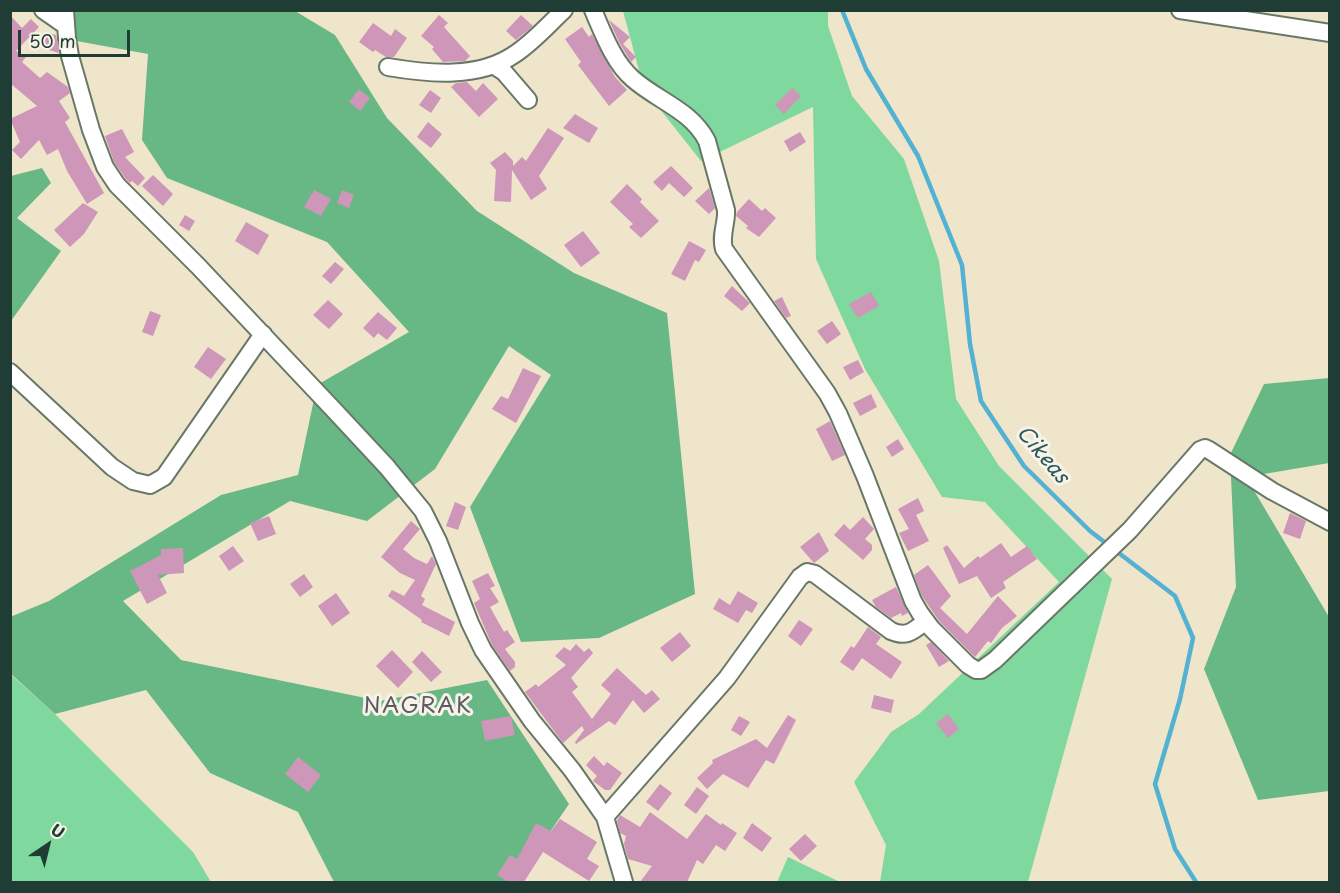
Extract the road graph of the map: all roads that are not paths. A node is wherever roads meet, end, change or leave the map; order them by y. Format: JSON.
{"nodes":[{"id":1,"x":43,"y":10,"type":"edge"},
{"id":2,"x":564,"y":10,"type":"edge"},
{"id":3,"x":593,"y":10,"type":"edge"},
{"id":4,"x":1180,"y":10,"type":"edge"},
{"id":5,"x":66,"y":18,"type":"edge"},
{"id":6,"x":1329,"y":33,"type":"edge"},
{"id":7,"x":493,"y":65,"type":"junction"},
{"id":8,"x":388,"y":67,"type":"dead end"},
{"id":9,"x":528,"y":100,"type":"dead end"},
{"id":10,"x":262,"y":334,"type":"junction"},
{"id":11,"x":10,"y":372,"type":"edge"},
{"id":12,"x":1329,"y":522,"type":"edge"},
{"id":13,"x":926,"y":621,"type":"junction"},
{"id":14,"x":605,"y":817,"type":"junction"},
{"id":15,"x":624,"y":882,"type":"edge"}],
"edges":[{"from":1,"to":5,"type":"street"},
{"from":2,"to":7,"type":"street"},
{"from":3,"to":13,"type":"street"},
{"from":4,"to":6,"type":"street"},
{"from":5,"to":10,"type":"street"},
{"from":7,"to":8,"type":"street"},
{"from":7,"to":9,"type":"street"},
{"from":10,"to":11,"type":"street"},
{"from":10,"to":14,"type":"street"},
{"from":12,"to":13,"type":"street"},
{"from":13,"to":14,"type":"street"},
{"from":14,"to":15,"type":"street"}]}
